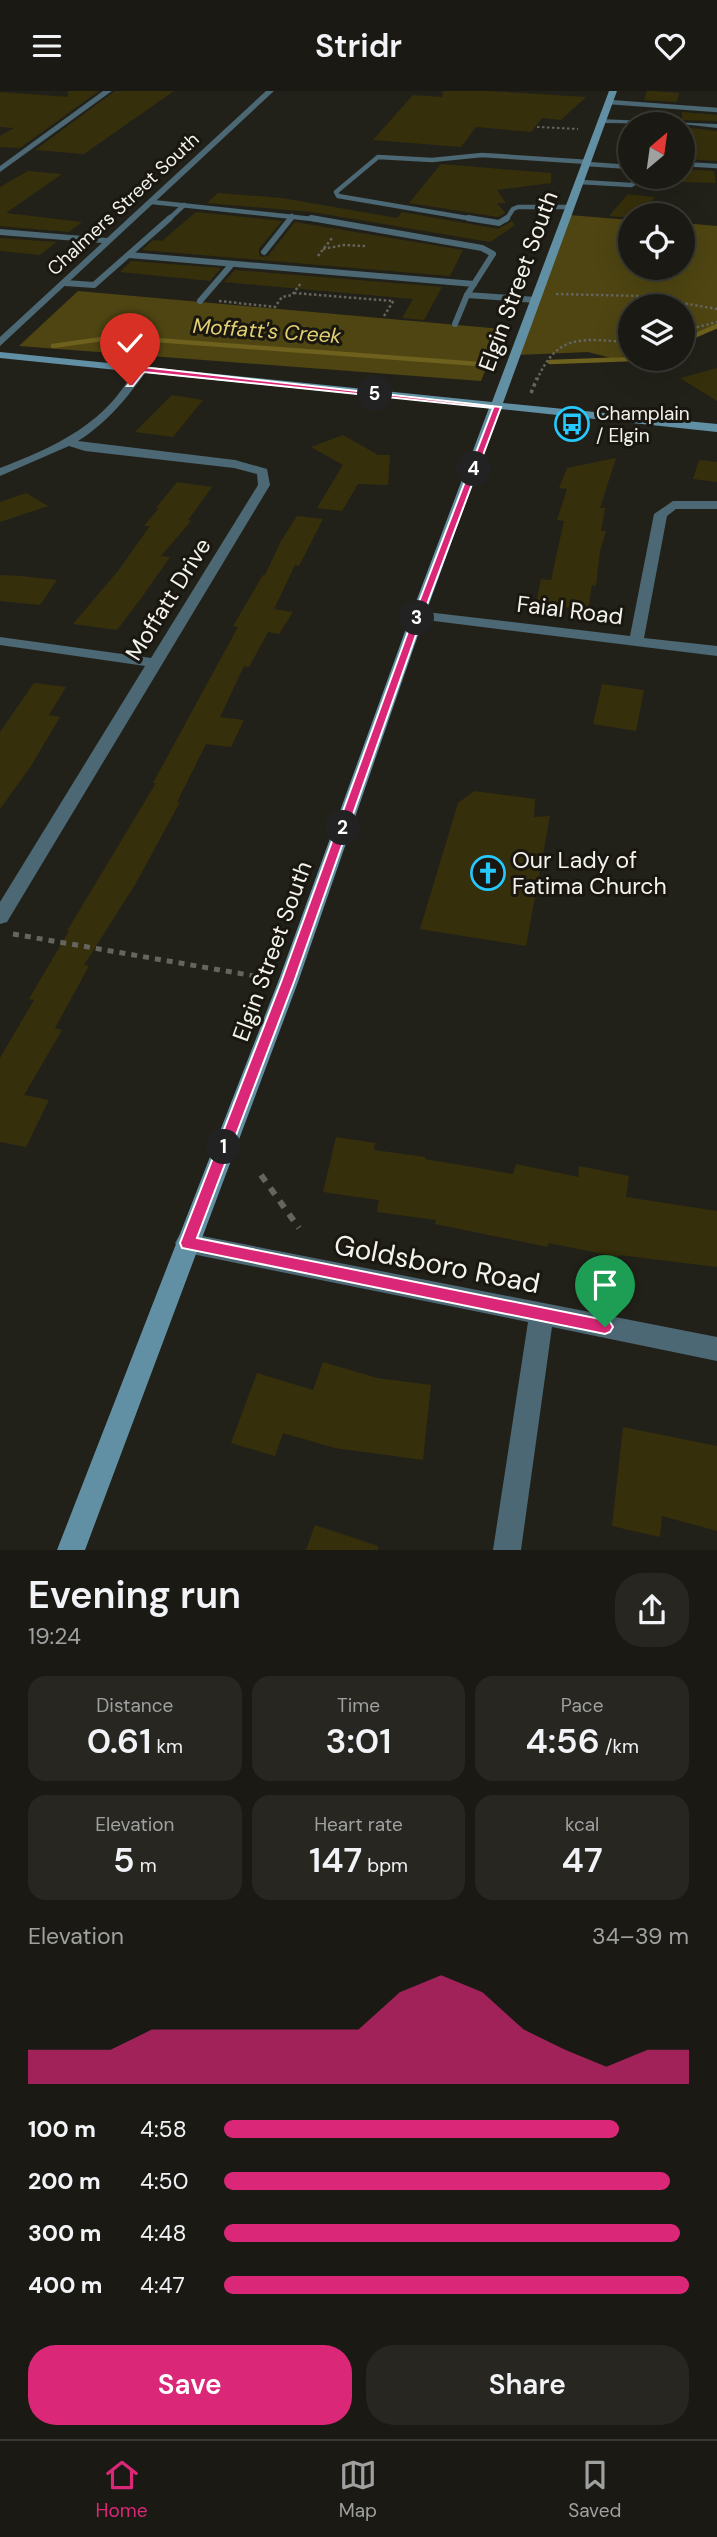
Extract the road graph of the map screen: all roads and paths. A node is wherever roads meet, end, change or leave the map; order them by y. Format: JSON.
{"nodes":[{"id":1,"x":108,"y":91,"type":"edge"},
{"id":2,"x":270,"y":91,"type":"edge"},
{"id":3,"x":607,"y":91,"type":"edge"},
{"id":4,"x":613,"y":91,"type":"edge"},
{"id":5,"x":609,"y":102,"type":"junction"},
{"id":6,"x":717,"y":110,"type":"edge"},
{"id":7,"x":603,"y":121,"type":"junction"},
{"id":8,"x":618,"y":122,"type":"edge"},
{"id":9,"x":695,"y":125,"type":"edge"},
{"id":10,"x":717,"y":126,"type":"edge"},
{"id":11,"x":537,"y":127,"type":"dead end"},
{"id":12,"x":578,"y":129,"type":"dead end"},
{"id":13,"x":618,"y":161,"type":"edge"},
{"id":14,"x":588,"y":162,"type":"junction"},
{"id":15,"x":695,"y":165,"type":"edge"},
{"id":16,"x":618,"y":166,"type":"edge"},
{"id":17,"x":717,"y":166,"type":"edge"},
{"id":18,"x":0,"y":170,"type":"edge"},
{"id":19,"x":580,"y":182,"type":"junction"},
{"id":20,"x":618,"y":184,"type":"edge"},
{"id":21,"x":152,"y":202,"type":"junction"},
{"id":22,"x":184,"y":205,"type":"junction"},
{"id":23,"x":571,"y":207,"type":"junction"},
{"id":24,"x":292,"y":216,"type":"junction"},
{"id":25,"x":0,"y":232,"type":"edge"},
{"id":26,"x":109,"y":241,"type":"junction"},
{"id":27,"x":264,"y":252,"type":"dead end"},
{"id":28,"x":128,"y":255,"type":"junction"},
{"id":29,"x":232,"y":264,"type":"junction"},
{"id":30,"x":408,"y":278,"type":"junction"},
{"id":31,"x":65,"y":283,"type":"junction"},
{"id":32,"x":474,"y":284,"type":"junction"},
{"id":33,"x":294,"y":293,"type":"dead end"},
{"id":34,"x":555,"y":294,"type":"dead end"},
{"id":35,"x":467,"y":295,"type":"junction"},
{"id":36,"x":536,"y":300,"type":"junction"},
{"id":37,"x":200,"y":301,"type":"dead end"},
{"id":38,"x":393,"y":301,"type":"junction"},
{"id":39,"x":717,"y":309,"type":"edge"},
{"id":40,"x":384,"y":316,"type":"dead end"},
{"id":41,"x":717,"y":322,"type":"edge"},
{"id":42,"x":455,"y":324,"type":"dead end"},
{"id":43,"x":695,"y":328,"type":"edge"},
{"id":44,"x":618,"y":342,"type":"edge"},
{"id":45,"x":0,"y":343,"type":"edge"},
{"id":46,"x":0,"y":355,"type":"edge"},
{"id":47,"x":142,"y":369,"type":"junction"},
{"id":48,"x":524,"y":398,"type":"dead end"},
{"id":49,"x":498,"y":407,"type":"junction"},
{"id":50,"x":717,"y":428,"type":"edge"},
{"id":51,"x":68,"y":442,"type":"junction"},
{"id":52,"x":0,"y":472,"type":"edge"},
{"id":53,"x":717,"y":505,"type":"edge"},
{"id":54,"x":418,"y":615,"type":"junction"},
{"id":55,"x":0,"y":641,"type":"edge"},
{"id":56,"x":636,"y":641,"type":"junction"},
{"id":57,"x":717,"y":651,"type":"edge"},
{"id":58,"x":154,"y":663,"type":"junction"},
{"id":59,"x":0,"y":917,"type":"edge"},
{"id":60,"x":9,"y":933,"type":"dead end"},
{"id":61,"x":288,"y":982,"type":"junction"},
{"id":62,"x":261,"y":1175,"type":"dead end"},
{"id":63,"x":299,"y":1229,"type":"dead end"},
{"id":64,"x":187,"y":1243,"type":"junction"},
{"id":65,"x":541,"y":1315,"type":"junction"},
{"id":66,"x":717,"y":1349,"type":"edge"},
{"id":67,"x":71,"y":1550,"type":"edge"},
{"id":68,"x":507,"y":1550,"type":"edge"}],
"edges":[{"from":1,"to":18,"type":"street"},
{"from":2,"to":21,"type":"street","name":"Chalmers Street South"},
{"from":3,"to":4,"type":"lane"},
{"from":4,"to":5,"type":"street","name":"Elgin Street South"},
{"from":5,"to":6,"type":"lane"},
{"from":5,"to":7,"type":"street","name":"Elgin Street South"},
{"from":7,"to":8,"type":"street"},
{"from":7,"to":14,"type":"street","name":"Elgin Street South"},
{"from":9,"to":10,"type":"street"},
{"from":11,"to":12,"type":"path"},
{"from":13,"to":14,"type":"lane"},
{"from":14,"to":16,"type":"lane"},
{"from":14,"to":19,"type":"street","name":"Elgin Street South"},
{"from":14,"to":23,"type":"lane"},
{"from":15,"to":17,"type":"lane"},
{"from":19,"to":20,"type":"lane"},
{"from":19,"to":23,"type":"street","name":"Elgin Street South"},
{"from":21,"to":22,"type":"lane"},
{"from":21,"to":26,"type":"street","name":"Chalmers Street South"},
{"from":22,"to":24,"type":"lane"},
{"from":22,"to":28,"type":"lane"},
{"from":23,"to":36,"type":"street","name":"Elgin Street South"},
{"from":24,"to":27,"type":"lane"},
{"from":24,"to":32,"type":"lane"},
{"from":25,"to":26,"type":"street"},
{"from":26,"to":31,"type":"street","name":"Chalmers Street South"},
{"from":28,"to":29,"type":"lane"},
{"from":28,"to":31,"type":"lane"},
{"from":29,"to":30,"type":"lane"},
{"from":29,"to":37,"type":"lane"},
{"from":30,"to":32,"type":"lane"},
{"from":30,"to":38,"type":"path"},
{"from":31,"to":45,"type":"street","name":"Chalmers Street South"},
{"from":32,"to":35,"type":"lane"},
{"from":33,"to":38,"type":"path"},
{"from":34,"to":39,"type":"path"},
{"from":35,"to":36,"type":"lane"},
{"from":35,"to":42,"type":"lane"},
{"from":36,"to":49,"type":"street","name":"Elgin Street South"},
{"from":38,"to":40,"type":"path"},
{"from":41,"to":43,"type":"path"},
{"from":44,"to":48,"type":"path"},
{"from":46,"to":47,"type":"street"},
{"from":47,"to":49,"type":"street"},
{"from":47,"to":51,"type":"street"},
{"from":49,"to":50,"type":"street"},
{"from":49,"to":54,"type":"street","name":"Elgin Street South"},
{"from":51,"to":52,"type":"street"},
{"from":51,"to":58,"type":"street","name":"Moffatt Drive"},
{"from":53,"to":56,"type":"street"},
{"from":54,"to":56,"type":"street","name":"Faial Road"},
{"from":54,"to":61,"type":"street","name":"Elgin Street South"},
{"from":55,"to":58,"type":"street"},
{"from":56,"to":57,"type":"street","name":"Faial Road"},
{"from":58,"to":59,"type":"street","name":"Moffatt Drive"},
{"from":60,"to":61,"type":"path"},
{"from":61,"to":64,"type":"street","name":"Elgin Street South"},
{"from":62,"to":63,"type":"path"},
{"from":64,"to":65,"type":"street","name":"Goldsboro Road"},
{"from":64,"to":67,"type":"street","name":"Elgin Street South"},
{"from":65,"to":66,"type":"street","name":"Goldsboro Road"},
{"from":65,"to":68,"type":"street"}]}
